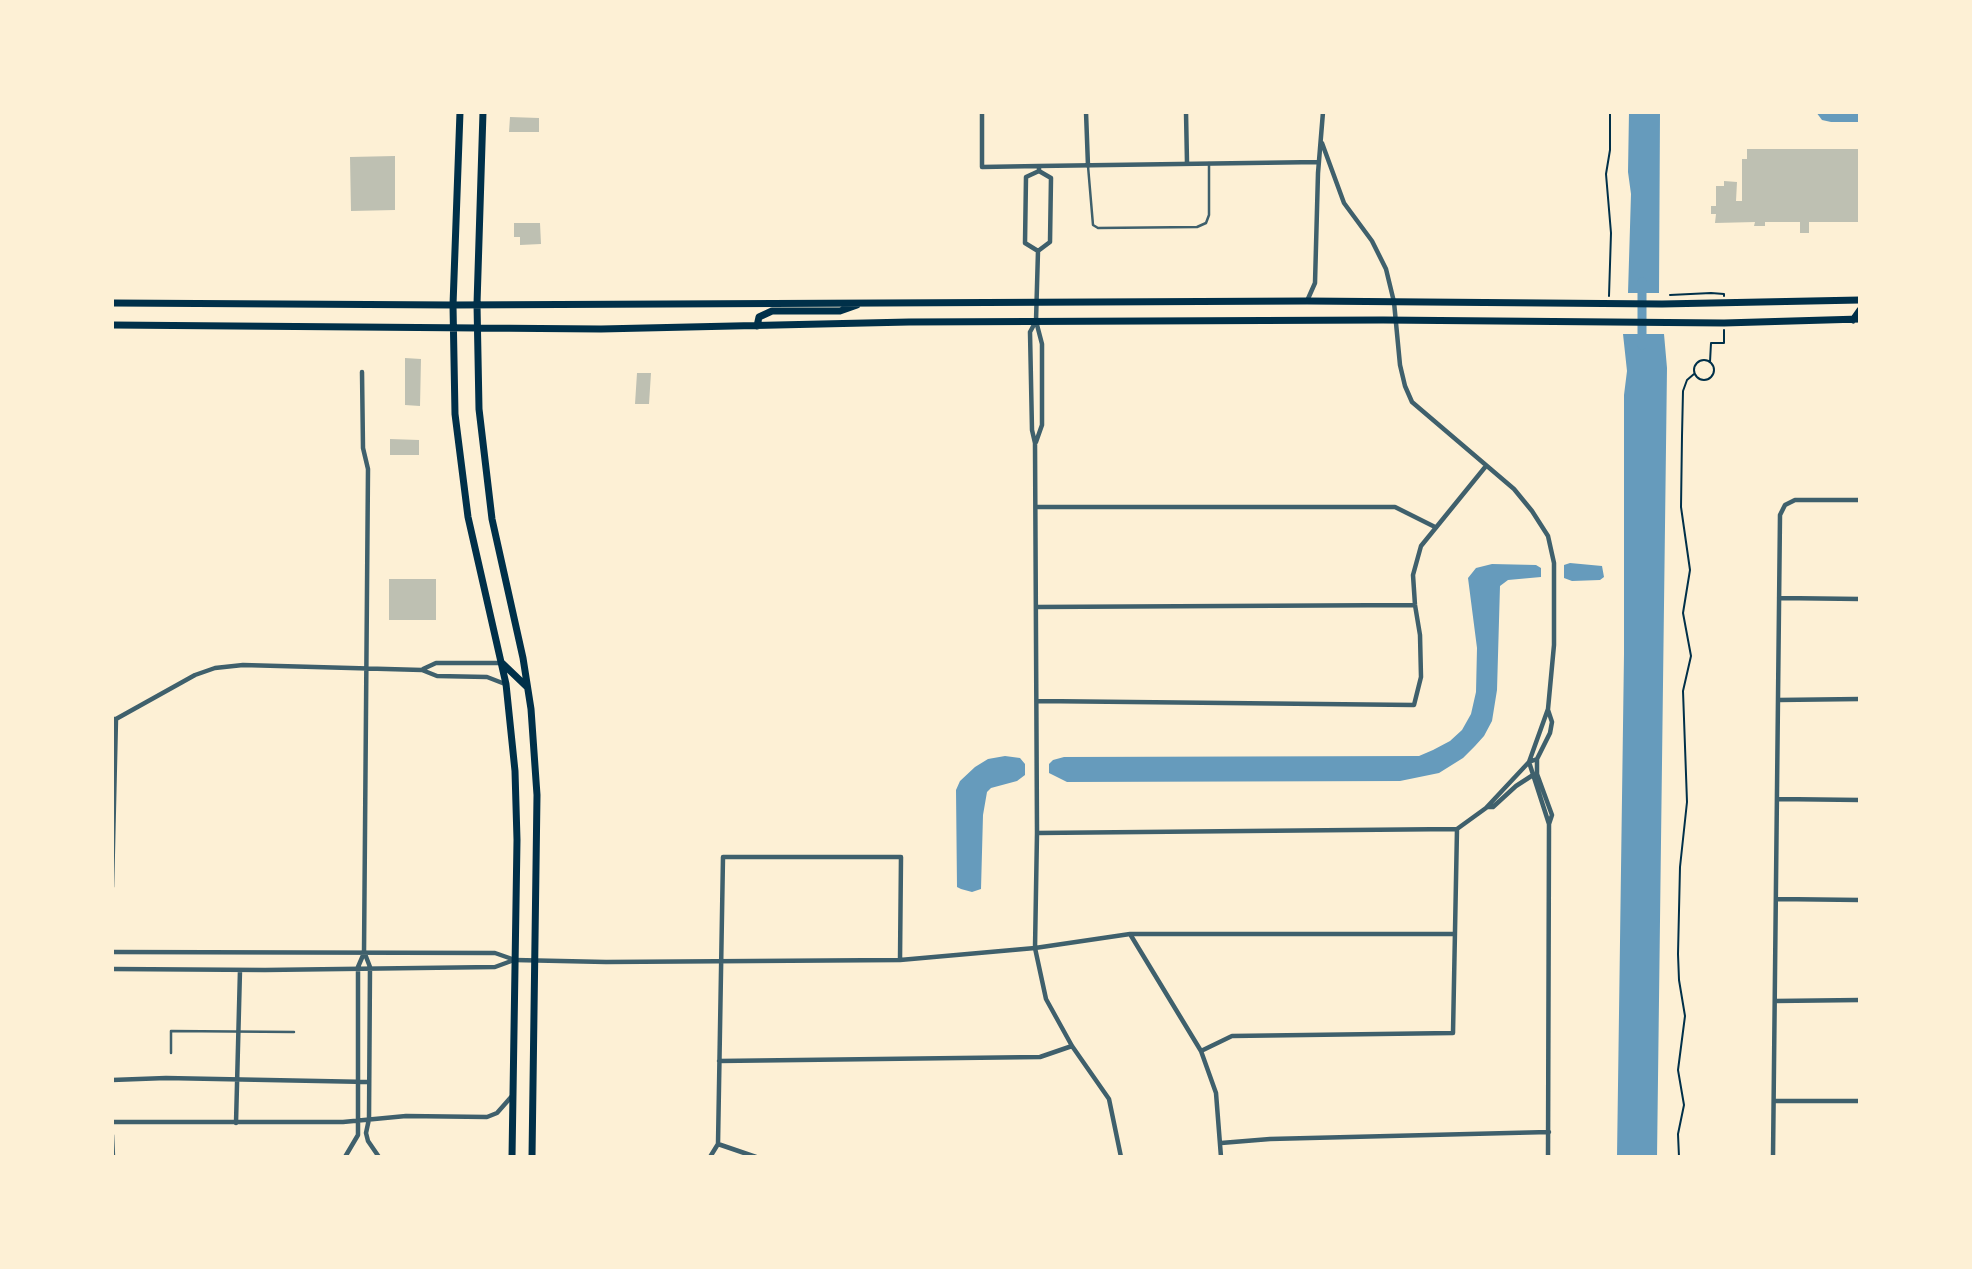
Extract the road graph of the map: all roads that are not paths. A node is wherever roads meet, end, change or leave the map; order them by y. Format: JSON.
{"nodes":[{"id":1,"x":460,"y":112,"type":"edge"},
{"id":2,"x":483,"y":112,"type":"edge"},
{"id":3,"x":982,"y":112,"type":"edge"},
{"id":4,"x":1086,"y":112,"type":"edge"},
{"id":5,"x":1186,"y":112,"type":"edge"},
{"id":6,"x":1323,"y":112,"type":"edge"},
{"id":7,"x":1322,"y":143,"type":"junction"},
{"id":8,"x":1320,"y":162,"type":"junction"},
{"id":9,"x":1187,"y":163,"type":"junction"},
{"id":10,"x":1209,"y":163,"type":"junction"},
{"id":11,"x":1088,"y":166,"type":"junction"},
{"id":12,"x":1040,"y":169,"type":"junction"},
{"id":13,"x":1038,"y":251,"type":"junction"},
{"id":14,"x":1860,"y":300,"type":"edge"},
{"id":15,"x":1307,"y":301,"type":"junction"},
{"id":16,"x":1036,"y":302,"type":"junction"},
{"id":17,"x":1394,"y":302,"type":"junction"},
{"id":18,"x":112,"y":303,"type":"edge"},
{"id":19,"x":861,"y":303,"type":"junction"},
{"id":20,"x":453,"y":304,"type":"junction"},
{"id":21,"x":477,"y":304,"type":"junction"},
{"id":22,"x":1860,"y":310,"type":"edge"},
{"id":23,"x":1396,"y":320,"type":"junction"},
{"id":24,"x":1856,"y":320,"type":"edge"},
{"id":25,"x":1036,"y":321,"type":"junction"},
{"id":26,"x":112,"y":325,"type":"edge"},
{"id":27,"x":757,"y":326,"type":"junction"},
{"id":28,"x":453,"y":328,"type":"junction"},
{"id":29,"x":477,"y":328,"type":"junction"},
{"id":30,"x":362,"y":372,"type":"dead end"},
{"id":31,"x":1035,"y":443,"type":"junction"},
{"id":32,"x":1486,"y":466,"type":"junction"},
{"id":33,"x":1860,"y":500,"type":"edge"},
{"id":34,"x":1035,"y":507,"type":"junction"},
{"id":35,"x":1434,"y":527,"type":"junction"},
{"id":36,"x":1779,"y":598,"type":"junction"},
{"id":37,"x":1860,"y":599,"type":"edge"},
{"id":38,"x":1415,"y":605,"type":"junction"},
{"id":39,"x":1036,"y":607,"type":"junction"},
{"id":40,"x":502,"y":663,"type":"junction"},
{"id":41,"x":367,"y":668,"type":"junction"},
{"id":42,"x":422,"y":670,"type":"junction"},
{"id":43,"x":506,"y":684,"type":"junction"},
{"id":44,"x":527,"y":686,"type":"junction"},
{"id":45,"x":1860,"y":699,"type":"edge"},
{"id":46,"x":1778,"y":700,"type":"junction"},
{"id":47,"x":1037,"y":701,"type":"junction"},
{"id":48,"x":1548,"y":709,"type":"junction"},
{"id":49,"x":114,"y":719,"type":"edge"},
{"id":50,"x":1536,"y":759,"type":"junction"},
{"id":51,"x":1529,"y":762,"type":"junction"},
{"id":52,"x":1535,"y":775,"type":"junction"},
{"id":53,"x":1777,"y":799,"type":"junction"},
{"id":54,"x":1860,"y":800,"type":"edge"},
{"id":55,"x":1486,"y":807,"type":"junction"},
{"id":56,"x":1457,"y":829,"type":"junction"},
{"id":57,"x":1037,"y":833,"type":"junction"},
{"id":58,"x":112,"y":887,"type":"edge"},
{"id":59,"x":1776,"y":899,"type":"junction"},
{"id":60,"x":1860,"y":900,"type":"edge"},
{"id":61,"x":1130,"y":934,"type":"junction"},
{"id":62,"x":1455,"y":934,"type":"junction"},
{"id":63,"x":1035,"y":948,"type":"junction"},
{"id":64,"x":112,"y":952,"type":"edge"},
{"id":65,"x":364,"y":953,"type":"junction"},
{"id":66,"x":515,"y":960,"type":"junction"},
{"id":67,"x":900,"y":960,"type":"junction"},
{"id":68,"x":535,"y":961,"type":"junction"},
{"id":69,"x":722,"y":961,"type":"junction"},
{"id":70,"x":358,"y":967,"type":"junction"},
{"id":71,"x":370,"y":967,"type":"junction"},
{"id":72,"x":112,"y":969,"type":"edge"},
{"id":73,"x":240,"y":970,"type":"junction"},
{"id":74,"x":1860,"y":1000,"type":"edge"},
{"id":75,"x":1774,"y":1001,"type":"junction"},
{"id":76,"x":238,"y":1031,"type":"junction"},
{"id":77,"x":294,"y":1032,"type":"dead end"},
{"id":78,"x":1072,"y":1046,"type":"junction"},
{"id":79,"x":1201,"y":1051,"type":"junction"},
{"id":80,"x":171,"y":1054,"type":"dead end"},
{"id":81,"x":719,"y":1061,"type":"junction"},
{"id":82,"x":112,"y":1080,"type":"edge"},
{"id":83,"x":236,"y":1081,"type":"junction"},
{"id":84,"x":358,"y":1082,"type":"junction"},
{"id":85,"x":369,"y":1082,"type":"junction"},
{"id":86,"x":513,"y":1096,"type":"junction"},
{"id":87,"x":1773,"y":1101,"type":"junction"},
{"id":88,"x":1860,"y":1101,"type":"edge"},
{"id":89,"x":369,"y":1119,"type":"junction"},
{"id":90,"x":358,"y":1121,"type":"junction"},
{"id":91,"x":112,"y":1122,"type":"edge"},
{"id":92,"x":236,"y":1123,"type":"junction"},
{"id":93,"x":1549,"y":1132,"type":"junction"},
{"id":94,"x":112,"y":1135,"type":"edge"},
{"id":95,"x":1221,"y":1143,"type":"junction"},
{"id":96,"x":718,"y":1144,"type":"junction"},
{"id":97,"x":113,"y":1157,"type":"edge"},
{"id":98,"x":345,"y":1157,"type":"edge"},
{"id":99,"x":379,"y":1157,"type":"edge"},
{"id":100,"x":512,"y":1157,"type":"edge"},
{"id":101,"x":532,"y":1157,"type":"edge"},
{"id":102,"x":710,"y":1157,"type":"edge"},
{"id":103,"x":756,"y":1157,"type":"edge"},
{"id":104,"x":1121,"y":1157,"type":"edge"},
{"id":105,"x":1220,"y":1157,"type":"edge"},
{"id":106,"x":1549,"y":1157,"type":"edge"},
{"id":107,"x":1773,"y":1157,"type":"edge"}],
"edges":[{"from":1,"to":20,"type":"main road"},
{"from":2,"to":21,"type":"main road"},
{"from":3,"to":12,"type":"street"},
{"from":4,"to":11,"type":"street"},
{"from":5,"to":9,"type":"street"},
{"from":6,"to":7,"type":"street"},
{"from":7,"to":8,"type":"street"},
{"from":7,"to":17,"type":"street"},
{"from":8,"to":10,"type":"street"},
{"from":8,"to":15,"type":"street"},
{"from":9,"to":10,"type":"street"},
{"from":9,"to":11,"type":"street"},
{"from":10,"to":11,"type":"lane"},
{"from":11,"to":12,"type":"street"},
{"from":12,"to":13,"type":"street"},
{"from":12,"to":13,"type":"street"},
{"from":13,"to":16,"type":"street"},
{"from":14,"to":17,"type":"main road"},
{"from":15,"to":16,"type":"main road"},
{"from":15,"to":17,"type":"main road"},
{"from":16,"to":19,"type":"main road"},
{"from":16,"to":25,"type":"street"},
{"from":17,"to":23,"type":"street"},
{"from":18,"to":20,"type":"main road"},
{"from":19,"to":21,"type":"main road"},
{"from":19,"to":27,"type":"main road"},
{"from":20,"to":21,"type":"main road"},
{"from":20,"to":28,"type":"main road"},
{"from":21,"to":29,"type":"main road"},
{"from":22,"to":24,"type":"main road"},
{"from":23,"to":24,"type":"main road"},
{"from":23,"to":25,"type":"main road"},
{"from":23,"to":32,"type":"street"},
{"from":25,"to":27,"type":"main road"},
{"from":25,"to":31,"type":"street"},
{"from":25,"to":31,"type":"street"},
{"from":26,"to":28,"type":"main road"},
{"from":27,"to":29,"type":"main road"},
{"from":28,"to":29,"type":"main road"},
{"from":28,"to":40,"type":"main road"},
{"from":29,"to":44,"type":"main road"},
{"from":30,"to":41,"type":"street"},
{"from":31,"to":34,"type":"street"},
{"from":32,"to":35,"type":"street"},
{"from":32,"to":48,"type":"street"},
{"from":33,"to":36,"type":"street"},
{"from":34,"to":35,"type":"street"},
{"from":34,"to":39,"type":"street"},
{"from":35,"to":38,"type":"street"},
{"from":36,"to":37,"type":"street"},
{"from":36,"to":46,"type":"street"},
{"from":38,"to":39,"type":"street"},
{"from":38,"to":47,"type":"street"},
{"from":39,"to":47,"type":"street"},
{"from":40,"to":42,"type":"street"},
{"from":40,"to":43,"type":"main road"},
{"from":40,"to":44,"type":"main road"},
{"from":41,"to":42,"type":"street"},
{"from":41,"to":49,"type":"street"},
{"from":41,"to":65,"type":"street"},
{"from":42,"to":43,"type":"street"},
{"from":43,"to":66,"type":"main road"},
{"from":44,"to":68,"type":"main road"},
{"from":45,"to":46,"type":"street"},
{"from":46,"to":53,"type":"street"},
{"from":47,"to":57,"type":"street"},
{"from":48,"to":50,"type":"street"},
{"from":48,"to":51,"type":"street"},
{"from":49,"to":58,"type":"street"},
{"from":50,"to":51,"type":"street"},
{"from":50,"to":52,"type":"street"},
{"from":51,"to":52,"type":"street"},
{"from":51,"to":55,"type":"street"},
{"from":52,"to":55,"type":"street"},
{"from":52,"to":93,"type":"street"},
{"from":53,"to":54,"type":"street"},
{"from":53,"to":59,"type":"street"},
{"from":55,"to":56,"type":"street"},
{"from":56,"to":57,"type":"street"},
{"from":56,"to":62,"type":"street"},
{"from":57,"to":63,"type":"street"},
{"from":59,"to":60,"type":"street"},
{"from":59,"to":75,"type":"street"},
{"from":61,"to":62,"type":"street"},
{"from":61,"to":63,"type":"street"},
{"from":61,"to":79,"type":"street"},
{"from":62,"to":79,"type":"street"},
{"from":63,"to":67,"type":"street"},
{"from":63,"to":78,"type":"street"},
{"from":64,"to":65,"type":"street"},
{"from":65,"to":66,"type":"street"},
{"from":65,"to":70,"type":"street"},
{"from":65,"to":71,"type":"street"},
{"from":66,"to":68,"type":"street"},
{"from":66,"to":71,"type":"street"},
{"from":66,"to":86,"type":"main road"},
{"from":67,"to":69,"type":"street"},
{"from":67,"to":69,"type":"street"},
{"from":68,"to":69,"type":"street"},
{"from":68,"to":101,"type":"main road"},
{"from":69,"to":81,"type":"street"},
{"from":70,"to":71,"type":"street"},
{"from":70,"to":73,"type":"street"},
{"from":70,"to":84,"type":"street"},
{"from":71,"to":85,"type":"street"},
{"from":72,"to":73,"type":"street"},
{"from":73,"to":76,"type":"street"},
{"from":74,"to":75,"type":"street"},
{"from":75,"to":87,"type":"street"},
{"from":76,"to":77,"type":"lane"},
{"from":76,"to":80,"type":"lane"},
{"from":76,"to":83,"type":"street"},
{"from":78,"to":81,"type":"street"},
{"from":78,"to":104,"type":"street"},
{"from":79,"to":95,"type":"street"},
{"from":81,"to":96,"type":"street"},
{"from":82,"to":83,"type":"street"},
{"from":83,"to":84,"type":"street"},
{"from":83,"to":92,"type":"street"},
{"from":84,"to":85,"type":"street"},
{"from":84,"to":90,"type":"street"},
{"from":85,"to":89,"type":"street"},
{"from":86,"to":89,"type":"street"},
{"from":86,"to":100,"type":"main road"},
{"from":87,"to":88,"type":"street"},
{"from":87,"to":107,"type":"street"},
{"from":89,"to":90,"type":"street"},
{"from":89,"to":99,"type":"street"},
{"from":90,"to":92,"type":"street"},
{"from":90,"to":98,"type":"street"},
{"from":91,"to":92,"type":"street"},
{"from":93,"to":95,"type":"street"},
{"from":93,"to":106,"type":"street"},
{"from":94,"to":97,"type":"street"},
{"from":95,"to":105,"type":"street"},
{"from":96,"to":102,"type":"street"},
{"from":96,"to":103,"type":"street"}]}
